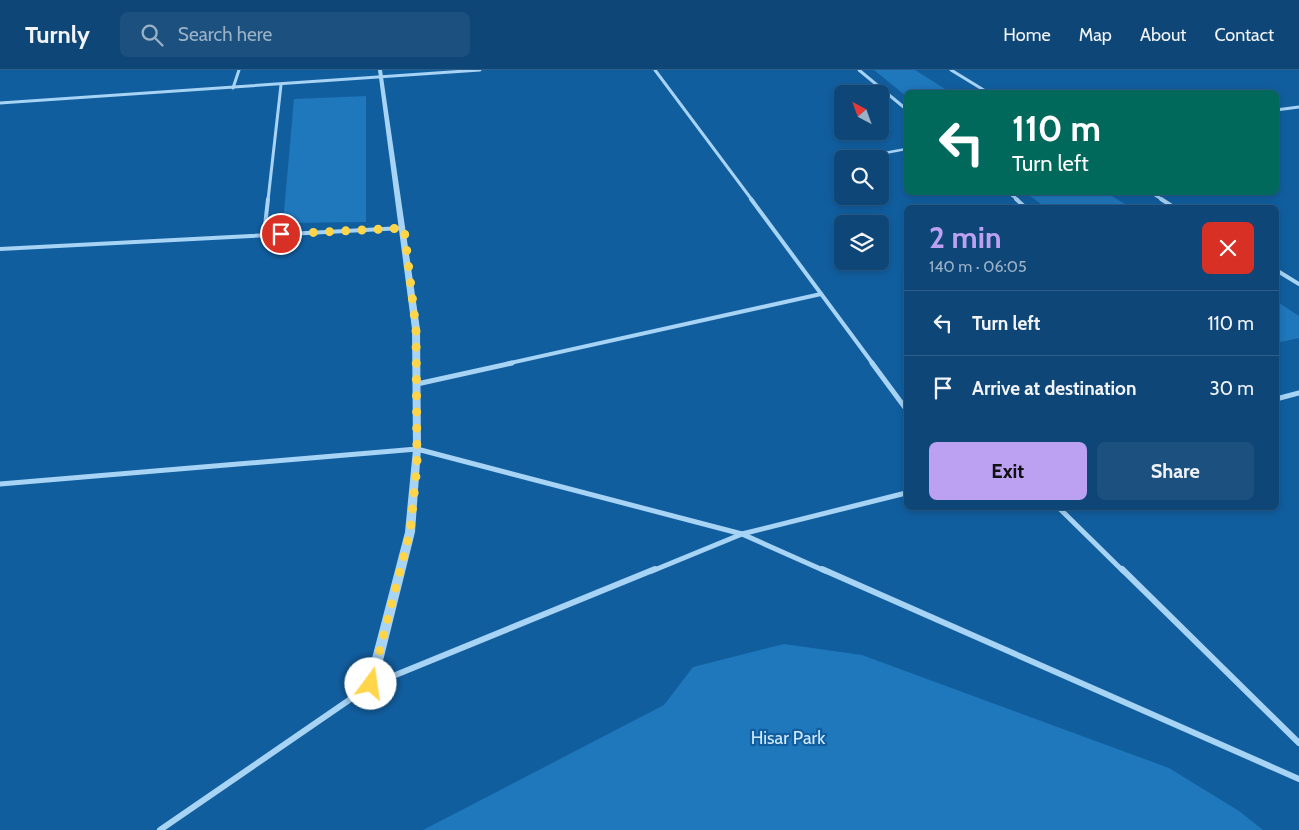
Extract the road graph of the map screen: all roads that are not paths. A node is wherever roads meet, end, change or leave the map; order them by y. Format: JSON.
{"nodes":[{"id":1,"x":239,"y":70,"type":"edge"},
{"id":2,"x":480,"y":70,"type":"edge"},
{"id":3,"x":655,"y":70,"type":"edge"},
{"id":4,"x":859,"y":70,"type":"edge"},
{"id":5,"x":951,"y":70,"type":"edge"},
{"id":6,"x":380,"y":74,"type":"edge"},
{"id":7,"x":281,"y":85,"type":"junction"},
{"id":8,"x":233,"y":88,"type":"junction"},
{"id":9,"x":984,"y":90,"type":"edge"},
{"id":10,"x":0,"y":104,"type":"edge"},
{"id":11,"x":904,"y":107,"type":"edge"},
{"id":12,"x":1299,"y":107,"type":"edge"},
{"id":13,"x":1279,"y":110,"type":"edge"},
{"id":14,"x":904,"y":148,"type":"edge"},
{"id":15,"x":889,"y":152,"type":"edge"},
{"id":16,"x":1011,"y":195,"type":"edge"},
{"id":17,"x":1155,"y":195,"type":"edge"},
{"id":18,"x":1023,"y":205,"type":"edge"},
{"id":19,"x":1170,"y":205,"type":"edge"},
{"id":20,"x":404,"y":228,"type":"junction"},
{"id":21,"x":264,"y":235,"type":"junction"},
{"id":22,"x":0,"y":249,"type":"edge"},
{"id":23,"x":1279,"y":272,"type":"edge"},
{"id":24,"x":1299,"y":284,"type":"edge"},
{"id":25,"x":821,"y":294,"type":"junction"},
{"id":26,"x":417,"y":384,"type":"junction"},
{"id":27,"x":1299,"y":393,"type":"edge"},
{"id":28,"x":1279,"y":398,"type":"edge"},
{"id":29,"x":904,"y":406,"type":"edge"},
{"id":30,"x":417,"y":449,"type":"junction"},
{"id":31,"x":0,"y":484,"type":"edge"},
{"id":32,"x":904,"y":494,"type":"edge"},
{"id":33,"x":1061,"y":510,"type":"edge"},
{"id":34,"x":742,"y":534,"type":"junction"},
{"id":35,"x":371,"y":684,"type":"junction"},
{"id":36,"x":1299,"y":743,"type":"edge"},
{"id":37,"x":1299,"y":779,"type":"edge"},
{"id":38,"x":160,"y":830,"type":"edge"}],
"edges":[{"from":1,"to":8,"type":"street"},
{"from":2,"to":6,"type":"street"},
{"from":3,"to":25,"type":"street"},
{"from":4,"to":11,"type":"street"},
{"from":5,"to":9,"type":"street"},
{"from":6,"to":7,"type":"street"},
{"from":6,"to":20,"type":"street"},
{"from":7,"to":8,"type":"street"},
{"from":7,"to":21,"type":"street"},
{"from":8,"to":10,"type":"street"},
{"from":12,"to":13,"type":"street"},
{"from":14,"to":15,"type":"lane"},
{"from":16,"to":18,"type":"street"},
{"from":17,"to":19,"type":"street"},
{"from":20,"to":21,"type":"street"},
{"from":20,"to":26,"type":"street"},
{"from":21,"to":22,"type":"street"},
{"from":23,"to":24,"type":"street"},
{"from":25,"to":26,"type":"street"},
{"from":25,"to":29,"type":"street"},
{"from":26,"to":30,"type":"street"},
{"from":27,"to":28,"type":"street"},
{"from":30,"to":31,"type":"street"},
{"from":30,"to":34,"type":"street"},
{"from":30,"to":35,"type":"street"},
{"from":32,"to":34,"type":"street"},
{"from":33,"to":36,"type":"street"},
{"from":34,"to":35,"type":"street"},
{"from":34,"to":37,"type":"street"},
{"from":35,"to":38,"type":"street"}]}
